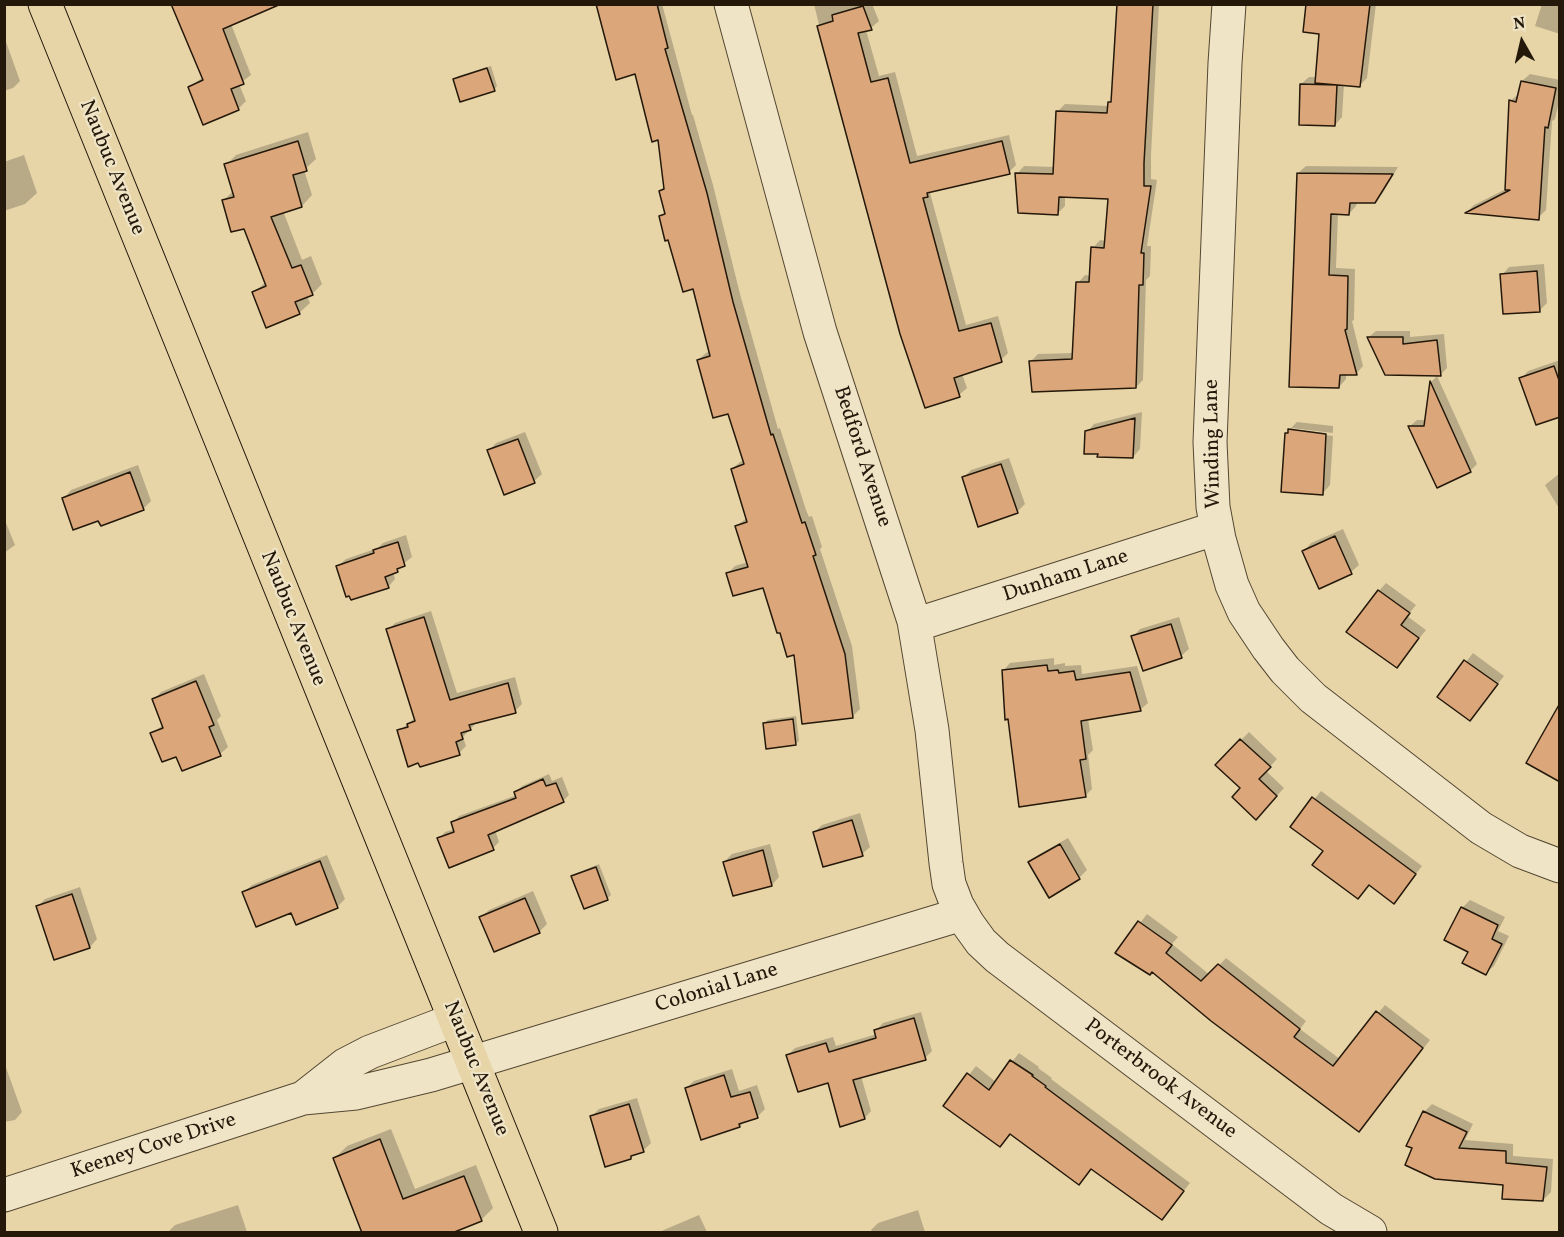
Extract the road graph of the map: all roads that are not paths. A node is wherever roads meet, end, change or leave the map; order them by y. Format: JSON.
{"nodes":[{"id":1,"x":45,"y":4,"type":"edge"},
{"id":2,"x":731,"y":4,"type":"edge"},
{"id":3,"x":1229,"y":4,"type":"edge"},
{"id":4,"x":1217,"y":528,"type":"junction"},
{"id":5,"x":915,"y":625,"type":"junction"},
{"id":6,"x":1560,"y":866,"type":"edge"},
{"id":7,"x":962,"y":914,"type":"junction"},
{"id":8,"x":454,"y":1020,"type":"junction"},
{"id":9,"x":472,"y":1064,"type":"junction"},
{"id":10,"x":303,"y":1098,"type":"junction"},
{"id":11,"x":4,"y":1195,"type":"edge"},
{"id":12,"x":541,"y":1233,"type":"edge"},
{"id":13,"x":1370,"y":1233,"type":"edge"}],
"edges":[{"from":1,"to":8,"type":"main road","name":"Naubuc Avenue"},
{"from":2,"to":5,"type":"street","name":"Bedford Avenue"},
{"from":3,"to":4,"type":"street","name":"Winding Lane"},
{"from":4,"to":5,"type":"street","name":"Dunham Lane"},
{"from":4,"to":6,"type":"street","name":"Winding Lane"},
{"from":5,"to":7,"type":"street","name":"Bedford Avenue"},
{"from":7,"to":9,"type":"street","name":"Colonial Lane"},
{"from":7,"to":13,"type":"street","name":"Porterbrook Avenue"},
{"from":8,"to":9,"type":"main road","name":"Naubuc Avenue"},
{"from":8,"to":10,"type":"street","name":"Keeney Cove Drive"},
{"from":9,"to":10,"type":"street","name":"Keeney Cove Drive"},
{"from":9,"to":12,"type":"main road","name":"Naubuc Avenue"},
{"from":10,"to":11,"type":"street","name":"Keeney Cove Drive"}]}
